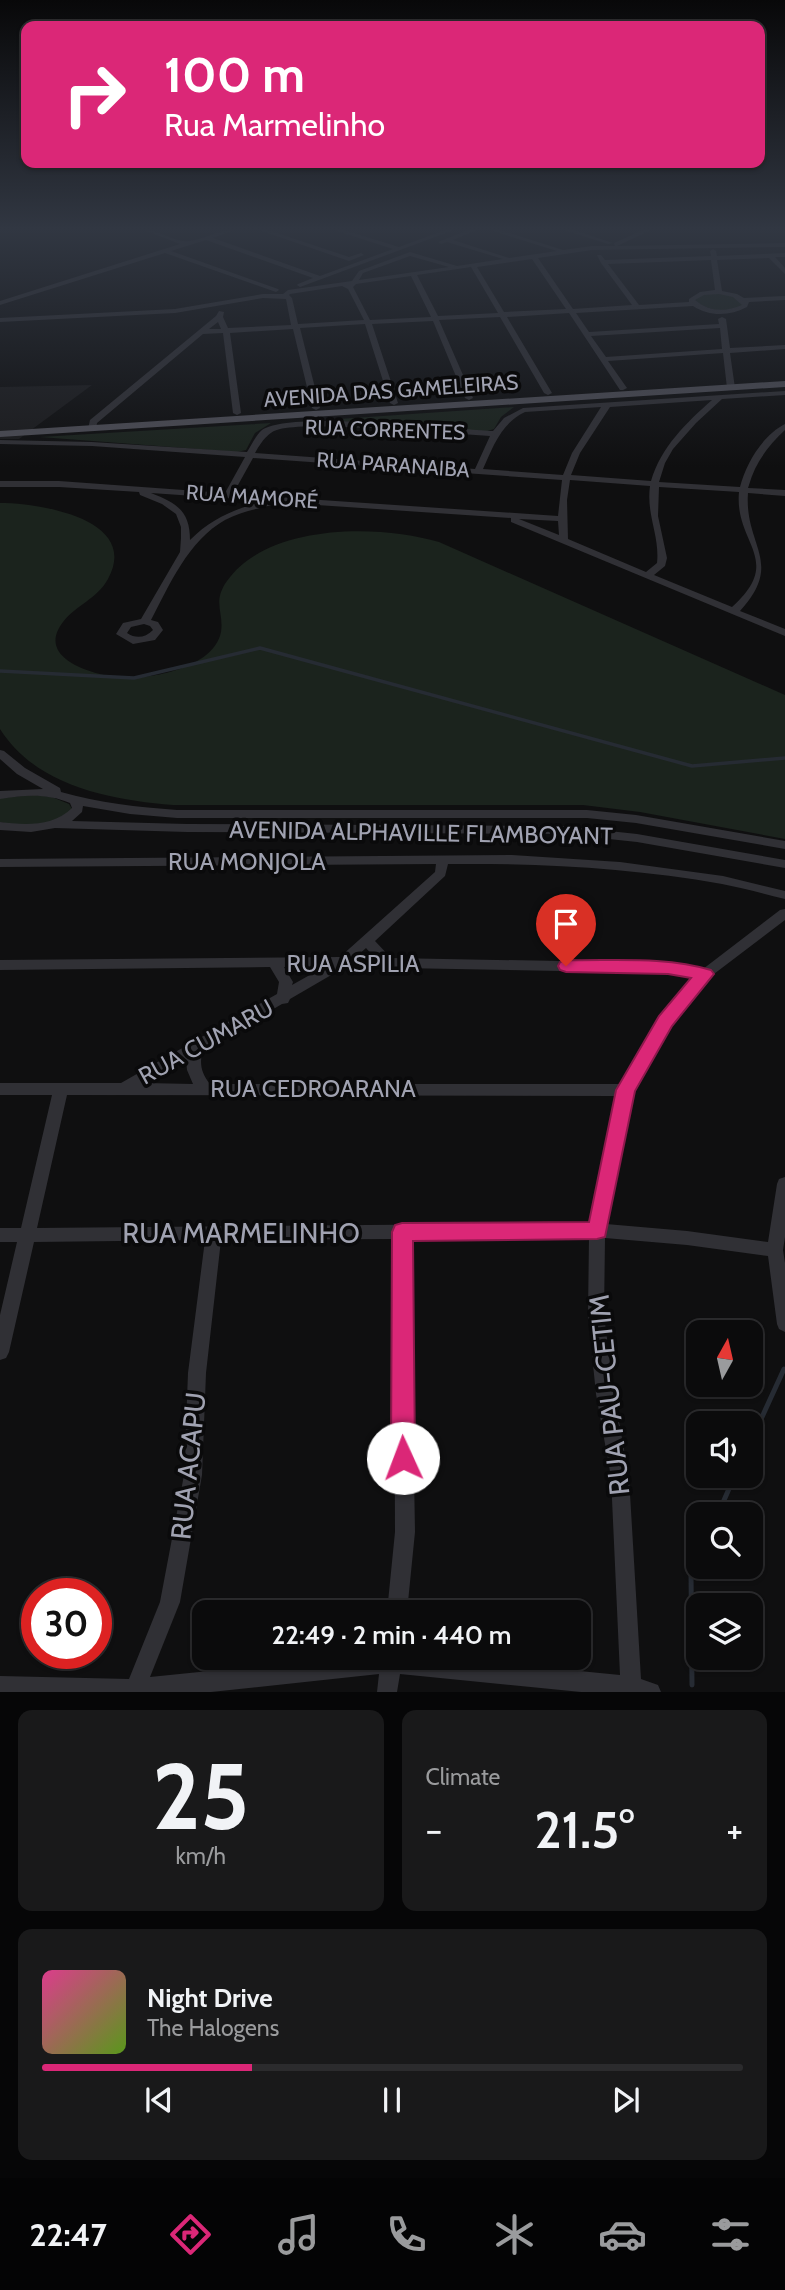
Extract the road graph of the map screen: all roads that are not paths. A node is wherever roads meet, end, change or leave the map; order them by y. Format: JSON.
{"nodes":[{"id":1,"x":175,"y":309,"type":"edge"},
{"id":2,"x":222,"y":309,"type":"edge"},
{"id":3,"x":292,"y":309,"type":"edge"},
{"id":4,"x":363,"y":309,"type":"edge"},
{"id":5,"x":430,"y":309,"type":"edge"},
{"id":6,"x":501,"y":309,"type":"edge"},
{"id":7,"x":605,"y":309,"type":"edge"},
{"id":8,"x":704,"y":309,"type":"edge"},
{"id":9,"x":742,"y":309,"type":"edge"},
{"id":10,"x":571,"y":311,"type":"junction"},
{"id":11,"x":722,"y":312,"type":"junction"},
{"id":12,"x":504,"y":314,"type":"junction"},
{"id":13,"x":219,"y":317,"type":"junction"},
{"id":14,"x":0,"y":318,"type":"edge"},
{"id":15,"x":435,"y":318,"type":"junction"},
{"id":16,"x":368,"y":322,"type":"junction"},
{"id":17,"x":723,"y":326,"type":"junction"},
{"id":18,"x":296,"y":327,"type":"junction"},
{"id":19,"x":226,"y":331,"type":"junction"},
{"id":20,"x":199,"y":332,"type":"junction"},
{"id":21,"x":587,"y":334,"type":"junction"},
{"id":22,"x":785,"y":347,"type":"edge"},
{"id":23,"x":726,"y":351,"type":"junction"},
{"id":24,"x":604,"y":359,"type":"junction"},
{"id":25,"x":785,"y":377,"type":"edge"},
{"id":26,"x":730,"y":384,"type":"junction"},
{"id":27,"x":785,"y":384,"type":"edge"},
{"id":28,"x":623,"y":388,"type":"junction"},
{"id":29,"x":548,"y":393,"type":"junction"},
{"id":30,"x":785,"y":394,"type":"edge"},
{"id":31,"x":720,"y":397,"type":"junction"},
{"id":32,"x":469,"y":398,"type":"junction"},
{"id":33,"x":691,"y":399,"type":"junction"},
{"id":34,"x":394,"y":403,"type":"junction"},
{"id":35,"x":709,"y":407,"type":"junction"},
{"id":36,"x":316,"y":408,"type":"junction"},
{"id":37,"x":605,"y":409,"type":"junction"},
{"id":38,"x":377,"y":411,"type":"junction"},
{"id":39,"x":237,"y":414,"type":"junction"},
{"id":40,"x":0,"y":425,"type":"edge"},
{"id":41,"x":92,"y":425,"type":"junction"},
{"id":42,"x":785,"y":426,"type":"edge"},
{"id":43,"x":0,"y":434,"type":"edge"},
{"id":44,"x":496,"y":434,"type":"junction"},
{"id":45,"x":0,"y":442,"type":"edge"},
{"id":46,"x":252,"y":455,"type":"junction"},
{"id":47,"x":478,"y":471,"type":"junction"},
{"id":48,"x":564,"y":477,"type":"junction"},
{"id":49,"x":0,"y":484,"type":"edge"},
{"id":50,"x":654,"y":484,"type":"junction"},
{"id":51,"x":133,"y":488,"type":"junction"},
{"id":52,"x":745,"y":490,"type":"junction"},
{"id":53,"x":785,"y":493,"type":"edge"},
{"id":54,"x":228,"y":495,"type":"junction"},
{"id":55,"x":288,"y":500,"type":"junction"},
{"id":56,"x":504,"y":516,"type":"junction"},
{"id":57,"x":561,"y":519,"type":"junction"},
{"id":58,"x":187,"y":530,"type":"junction"},
{"id":59,"x":201,"y":532,"type":"junction"},
{"id":60,"x":564,"y":541,"type":"junction"},
{"id":61,"x":183,"y":552,"type":"junction"},
{"id":62,"x":647,"y":576,"type":"junction"},
{"id":63,"x":733,"y":612,"type":"junction"},
{"id":64,"x":145,"y":621,"type":"dead end"},
{"id":65,"x":785,"y":634,"type":"edge"},
{"id":66,"x":0,"y":752,"type":"edge"},
{"id":67,"x":0,"y":795,"type":"edge"},
{"id":68,"x":70,"y":799,"type":"junction"},
{"id":69,"x":54,"y":824,"type":"junction"},
{"id":70,"x":2,"y":827,"type":"edge"},
{"id":71,"x":785,"y":845,"type":"edge"},
{"id":72,"x":442,"y":860,"type":"junction"},
{"id":73,"x":0,"y":863,"type":"edge"},
{"id":74,"x":785,"y":864,"type":"edge"},
{"id":75,"x":785,"y":895,"type":"edge"},
{"id":76,"x":785,"y":913,"type":"edge"},
{"id":77,"x":367,"y":941,"type":"junction"},
{"id":78,"x":343,"y":962,"type":"junction"},
{"id":79,"x":388,"y":963,"type":"junction"},
{"id":80,"x":275,"y":964,"type":"junction"},
{"id":81,"x":0,"y":965,"type":"edge"},
{"id":82,"x":705,"y":974,"type":"junction"},
{"id":83,"x":283,"y":999,"type":"junction"},
{"id":84,"x":196,"y":1048,"type":"junction"},
{"id":85,"x":61,"y":1088,"type":"junction"},
{"id":86,"x":124,"y":1088,"type":"junction"},
{"id":87,"x":0,"y":1089,"type":"edge"},
{"id":88,"x":206,"y":1089,"type":"junction"},
{"id":89,"x":625,"y":1090,"type":"junction"},
{"id":90,"x":785,"y":1184,"type":"edge"},
{"id":91,"x":597,"y":1230,"type":"junction"},
{"id":92,"x":402,"y":1232,"type":"junction"},
{"id":93,"x":214,"y":1234,"type":"junction"},
{"id":94,"x":0,"y":1235,"type":"edge"},
{"id":95,"x":27,"y":1235,"type":"junction"},
{"id":96,"x":775,"y":1250,"type":"junction"},
{"id":97,"x":785,"y":1324,"type":"edge"},
{"id":98,"x":0,"y":1352,"type":"edge"},
{"id":99,"x":398,"y":1600,"type":"edge"},
{"id":100,"x":306,"y":1670,"type":"edge"},
{"id":101,"x":390,"y":1670,"type":"edge"},
{"id":102,"x":474,"y":1670,"type":"edge"},
{"id":103,"x":0,"y":1686,"type":"edge"},
{"id":104,"x":134,"y":1690,"type":"edge"},
{"id":105,"x":638,"y":1690,"type":"edge"},
{"id":106,"x":387,"y":1692,"type":"edge"}],
"edges":[{"from":1,"to":14,"type":"street"},
{"from":2,"to":13,"type":"street"},
{"from":3,"to":18,"type":"street"},
{"from":4,"to":16,"type":"street"},
{"from":5,"to":15,"type":"street"},
{"from":6,"to":12,"type":"street"},
{"from":7,"to":10,"type":"street"},
{"from":8,"to":11,"type":"street"},
{"from":9,"to":11,"type":"street"},
{"from":10,"to":12,"type":"street"},
{"from":10,"to":21,"type":"street"},
{"from":11,"to":17,"type":"street"},
{"from":12,"to":15,"type":"street"},
{"from":12,"to":29,"type":"street"},
{"from":13,"to":19,"type":"street"},
{"from":13,"to":20,"type":"street"},
{"from":15,"to":16,"type":"street"},
{"from":15,"to":32,"type":"street"},
{"from":16,"to":18,"type":"street"},
{"from":16,"to":34,"type":"street"},
{"from":17,"to":21,"type":"street"},
{"from":17,"to":23,"type":"street"},
{"from":18,"to":19,"type":"street"},
{"from":18,"to":36,"type":"street"},
{"from":19,"to":20,"type":"street"},
{"from":19,"to":39,"type":"street"},
{"from":20,"to":41,"type":"street"},
{"from":21,"to":24,"type":"street"},
{"from":22,"to":23,"type":"street"},
{"from":23,"to":24,"type":"street"},
{"from":23,"to":26,"type":"street"},
{"from":24,"to":28,"type":"street"},
{"from":25,"to":26,"type":"main road","name":"AVENIDA DAS GAMELEIRAS"},
{"from":26,"to":27,"type":"main road","name":"AVENIDA DAS GAMELEIRAS"},
{"from":26,"to":28,"type":"main road","name":"AVENIDA DAS GAMELEIRAS"},
{"from":26,"to":38,"type":"main road","name":"AVENIDA DAS GAMELEIRAS"},
{"from":28,"to":29,"type":"main road","name":"AVENIDA DAS GAMELEIRAS"},
{"from":29,"to":32,"type":"main road","name":"AVENIDA DAS GAMELEIRAS"},
{"from":30,"to":31,"type":"street"},
{"from":31,"to":33,"type":"street"},
{"from":31,"to":35,"type":"street"},
{"from":32,"to":34,"type":"main road","name":"AVENIDA DAS GAMELEIRAS"},
{"from":33,"to":35,"type":"street"},
{"from":33,"to":37,"type":"street"},
{"from":34,"to":36,"type":"main road","name":"AVENIDA DAS GAMELEIRAS"},
{"from":34,"to":38,"type":"main road"},
{"from":35,"to":50,"type":"street"},
{"from":36,"to":39,"type":"main road","name":"AVENIDA DAS GAMELEIRAS"},
{"from":37,"to":44,"type":"street"},
{"from":37,"to":48,"type":"street"},
{"from":38,"to":41,"type":"main road","name":"AVENIDA DAS GAMELEIRAS"},
{"from":39,"to":41,"type":"main road","name":"AVENIDA DAS GAMELEIRAS"},
{"from":40,"to":41,"type":"main road","name":"AVENIDA DAS GAMELEIRAS"},
{"from":41,"to":43,"type":"main road","name":"AVENIDA DAS GAMELEIRAS"},
{"from":42,"to":52,"type":"street"},
{"from":44,"to":46,"type":"street","name":"RUA CORRENTES"},
{"from":44,"to":47,"type":"street"},
{"from":45,"to":46,"type":"street","name":"RUA PARANAIBA"},
{"from":46,"to":47,"type":"street","name":"RUA PARANAIBA"},
{"from":46,"to":54,"type":"street","name":"RUA CORRENTES"},
{"from":47,"to":48,"type":"street","name":"RUA PARANAIBA"},
{"from":48,"to":50,"type":"street","name":"RUA PARANAIBA"},
{"from":48,"to":57,"type":"street"},
{"from":49,"to":51,"type":"street","name":"RUA MAMORÉ"},
{"from":50,"to":52,"type":"street","name":"RUA PARANAIBA"},
{"from":50,"to":62,"type":"street"},
{"from":51,"to":54,"type":"street","name":"RUA MAMORÉ"},
{"from":51,"to":58,"type":"street"},
{"from":52,"to":53,"type":"street","name":"RUA PARANAIBA"},
{"from":52,"to":63,"type":"street"},
{"from":54,"to":55,"type":"street","name":"RUA MAMORÉ"},
{"from":55,"to":56,"type":"street","name":"RUA MAMORÉ"},
{"from":55,"to":59,"type":"street"},
{"from":56,"to":57,"type":"street","name":"RUA MAMORÉ"},
{"from":56,"to":60,"type":"street","name":"RUA MAMORÉ"},
{"from":57,"to":60,"type":"street"},
{"from":58,"to":59,"type":"street"},
{"from":58,"to":61,"type":"street"},
{"from":59,"to":61,"type":"street"},
{"from":60,"to":62,"type":"street","name":"RUA MAMORÉ"},
{"from":61,"to":64,"type":"street"},
{"from":62,"to":63,"type":"street","name":"RUA MAMORÉ"},
{"from":63,"to":65,"type":"street","name":"RUA MAMORÉ"},
{"from":66,"to":68,"type":"street"},
{"from":67,"to":68,"type":"street","name":"AVENIDA ALPHAVILLE FLAMBOYANT"},
{"from":68,"to":69,"type":"street"},
{"from":68,"to":71,"type":"street","name":"AVENIDA ALPHAVILLE FLAMBOYANT"},
{"from":69,"to":70,"type":"street","name":"AVENIDA ALPHAVILLE FLAMBOYANT"},
{"from":69,"to":74,"type":"street","name":"AVENIDA ALPHAVILLE FLAMBOYANT"},
{"from":72,"to":73,"type":"street","name":"RUA MONJOLA"},
{"from":72,"to":75,"type":"street","name":"RUA MONJOLA"},
{"from":72,"to":77,"type":"street","name":"RUA CUMARU"},
{"from":76,"to":82,"type":"street","name":"RUA PAU-CETIM"},
{"from":77,"to":78,"type":"street","name":"RUA CUMARU"},
{"from":77,"to":79,"type":"street"},
{"from":78,"to":79,"type":"street","name":"RUA ASPILIA"},
{"from":78,"to":80,"type":"street","name":"RUA ASPILIA"},
{"from":78,"to":83,"type":"street","name":"RUA CUMARU"},
{"from":79,"to":82,"type":"street","name":"RUA ASPILIA"},
{"from":80,"to":81,"type":"street","name":"RUA ASPILIA"},
{"from":80,"to":83,"type":"street"},
{"from":82,"to":89,"type":"street","name":"RUA PAU-CETIM"},
{"from":83,"to":84,"type":"street","name":"RUA CUMARU"},
{"from":84,"to":86,"type":"street","name":"RUA CUMARU"},
{"from":84,"to":88,"type":"street"},
{"from":85,"to":86,"type":"street","name":"RUA CEDROARANA"},
{"from":85,"to":87,"type":"street","name":"RUA CEDROARANA"},
{"from":85,"to":95,"type":"street"},
{"from":86,"to":88,"type":"street","name":"RUA CEDROARANA"},
{"from":88,"to":89,"type":"street","name":"RUA CEDROARANA"},
{"from":89,"to":91,"type":"street","name":"RUA PAU-CETIM"},
{"from":90,"to":96,"type":"street"},
{"from":91,"to":92,"type":"street","name":"RUA MARMELINHO"},
{"from":91,"to":96,"type":"street","name":"RUA MARMELINHO"},
{"from":91,"to":105,"type":"street","name":"RUA PAU-CETIM"},
{"from":92,"to":93,"type":"street","name":"RUA MARMELINHO"},
{"from":92,"to":99,"type":"street"},
{"from":93,"to":95,"type":"street","name":"RUA MARMELINHO"},
{"from":93,"to":104,"type":"street","name":"RUA ACAPU"},
{"from":94,"to":95,"type":"street","name":"RUA MARMELINHO"},
{"from":95,"to":98,"type":"street"},
{"from":96,"to":97,"type":"street"},
{"from":100,"to":104,"type":"street"},
{"from":101,"to":106,"type":"street"},
{"from":102,"to":105,"type":"street"},
{"from":103,"to":104,"type":"street"}]}
